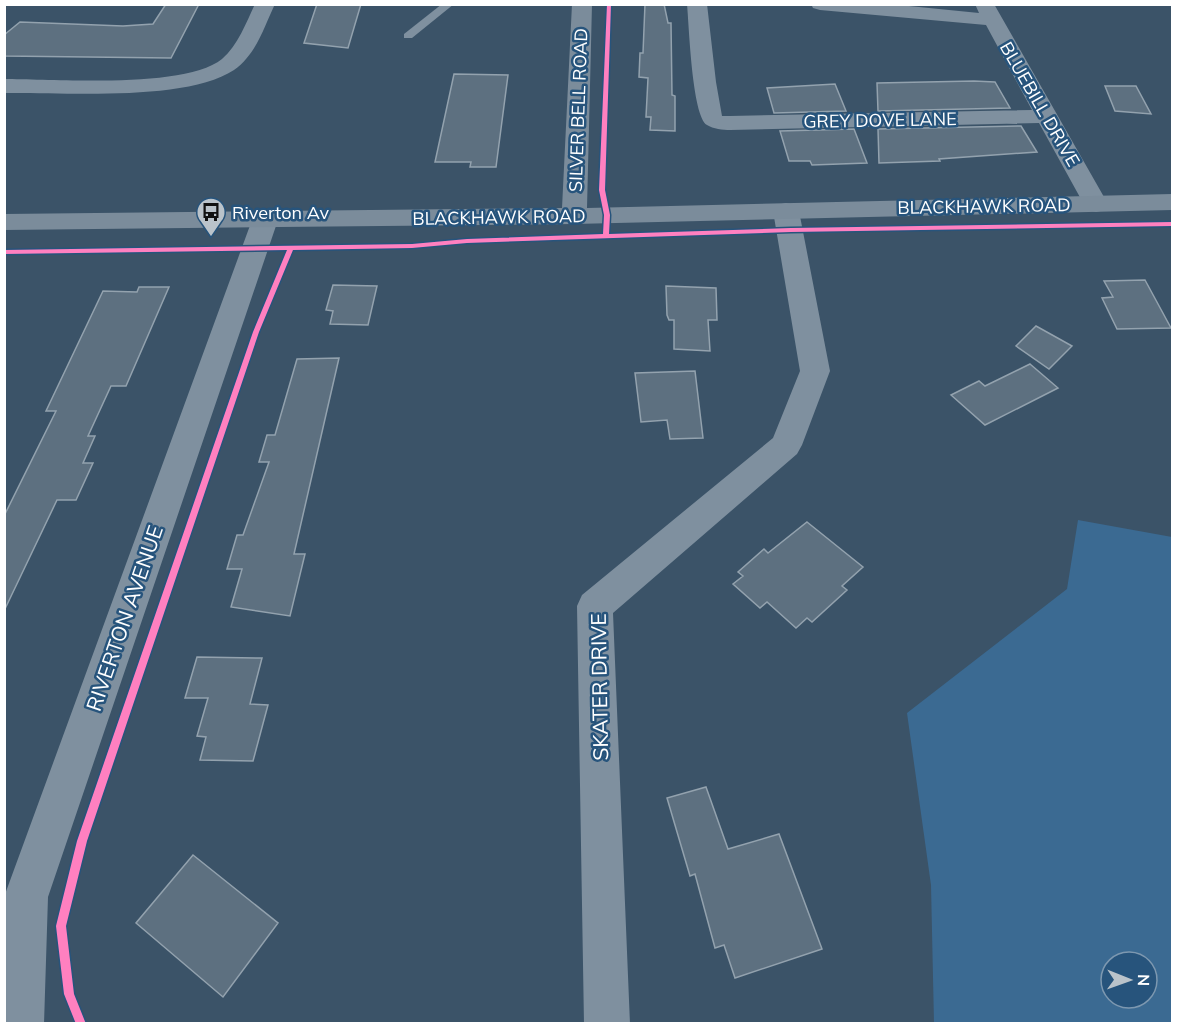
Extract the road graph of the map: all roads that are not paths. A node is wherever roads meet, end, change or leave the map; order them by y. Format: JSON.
{"nodes":[{"id":1,"x":265,"y":4,"type":"edge"},
{"id":2,"x":449,"y":4,"type":"edge"},
{"id":3,"x":582,"y":4,"type":"edge"},
{"id":4,"x":697,"y":4,"type":"edge"},
{"id":5,"x":820,"y":4,"type":"edge"},
{"id":6,"x":988,"y":12,"type":"edge"},
{"id":7,"x":408,"y":36,"type":"dead end"},
{"id":8,"x":4,"y":86,"type":"edge"},
{"id":9,"x":1046,"y":116,"type":"junction"},
{"id":10,"x":1173,"y":202,"type":"edge"},
{"id":11,"x":1096,"y":204,"type":"junction"},
{"id":12,"x":786,"y":211,"type":"junction"},
{"id":13,"x":574,"y":216,"type":"junction"},
{"id":14,"x":265,"y":220,"type":"junction"},
{"id":15,"x":4,"y":222,"type":"edge"},
{"id":16,"x":21,"y":1023,"type":"edge"},
{"id":17,"x":607,"y":1023,"type":"edge"}],
"edges":[{"from":1,"to":8,"type":"street"},
{"from":2,"to":7,"type":"lane"},
{"from":3,"to":13,"type":"street","name":"SILVER BELL ROAD"},
{"from":4,"to":9,"type":"street","name":"GREY DOVE LANE"},
{"from":5,"to":6,"type":"street"},
{"from":6,"to":9,"type":"street","name":"BLUEBILL DRIVE"},
{"from":9,"to":11,"type":"street","name":"BLUEBILL DRIVE"},
{"from":10,"to":11,"type":"street","name":"BLACKHAWK ROAD"},
{"from":11,"to":12,"type":"street","name":"BLACKHAWK ROAD"},
{"from":12,"to":13,"type":"street","name":"BLACKHAWK ROAD"},
{"from":12,"to":17,"type":"street","name":"SKATER DRIVE"},
{"from":13,"to":14,"type":"street","name":"BLACKHAWK ROAD"},
{"from":14,"to":15,"type":"street","name":"BLACKHAWK ROAD"},
{"from":14,"to":16,"type":"street","name":"RIVERTON AVENUE"}]}
